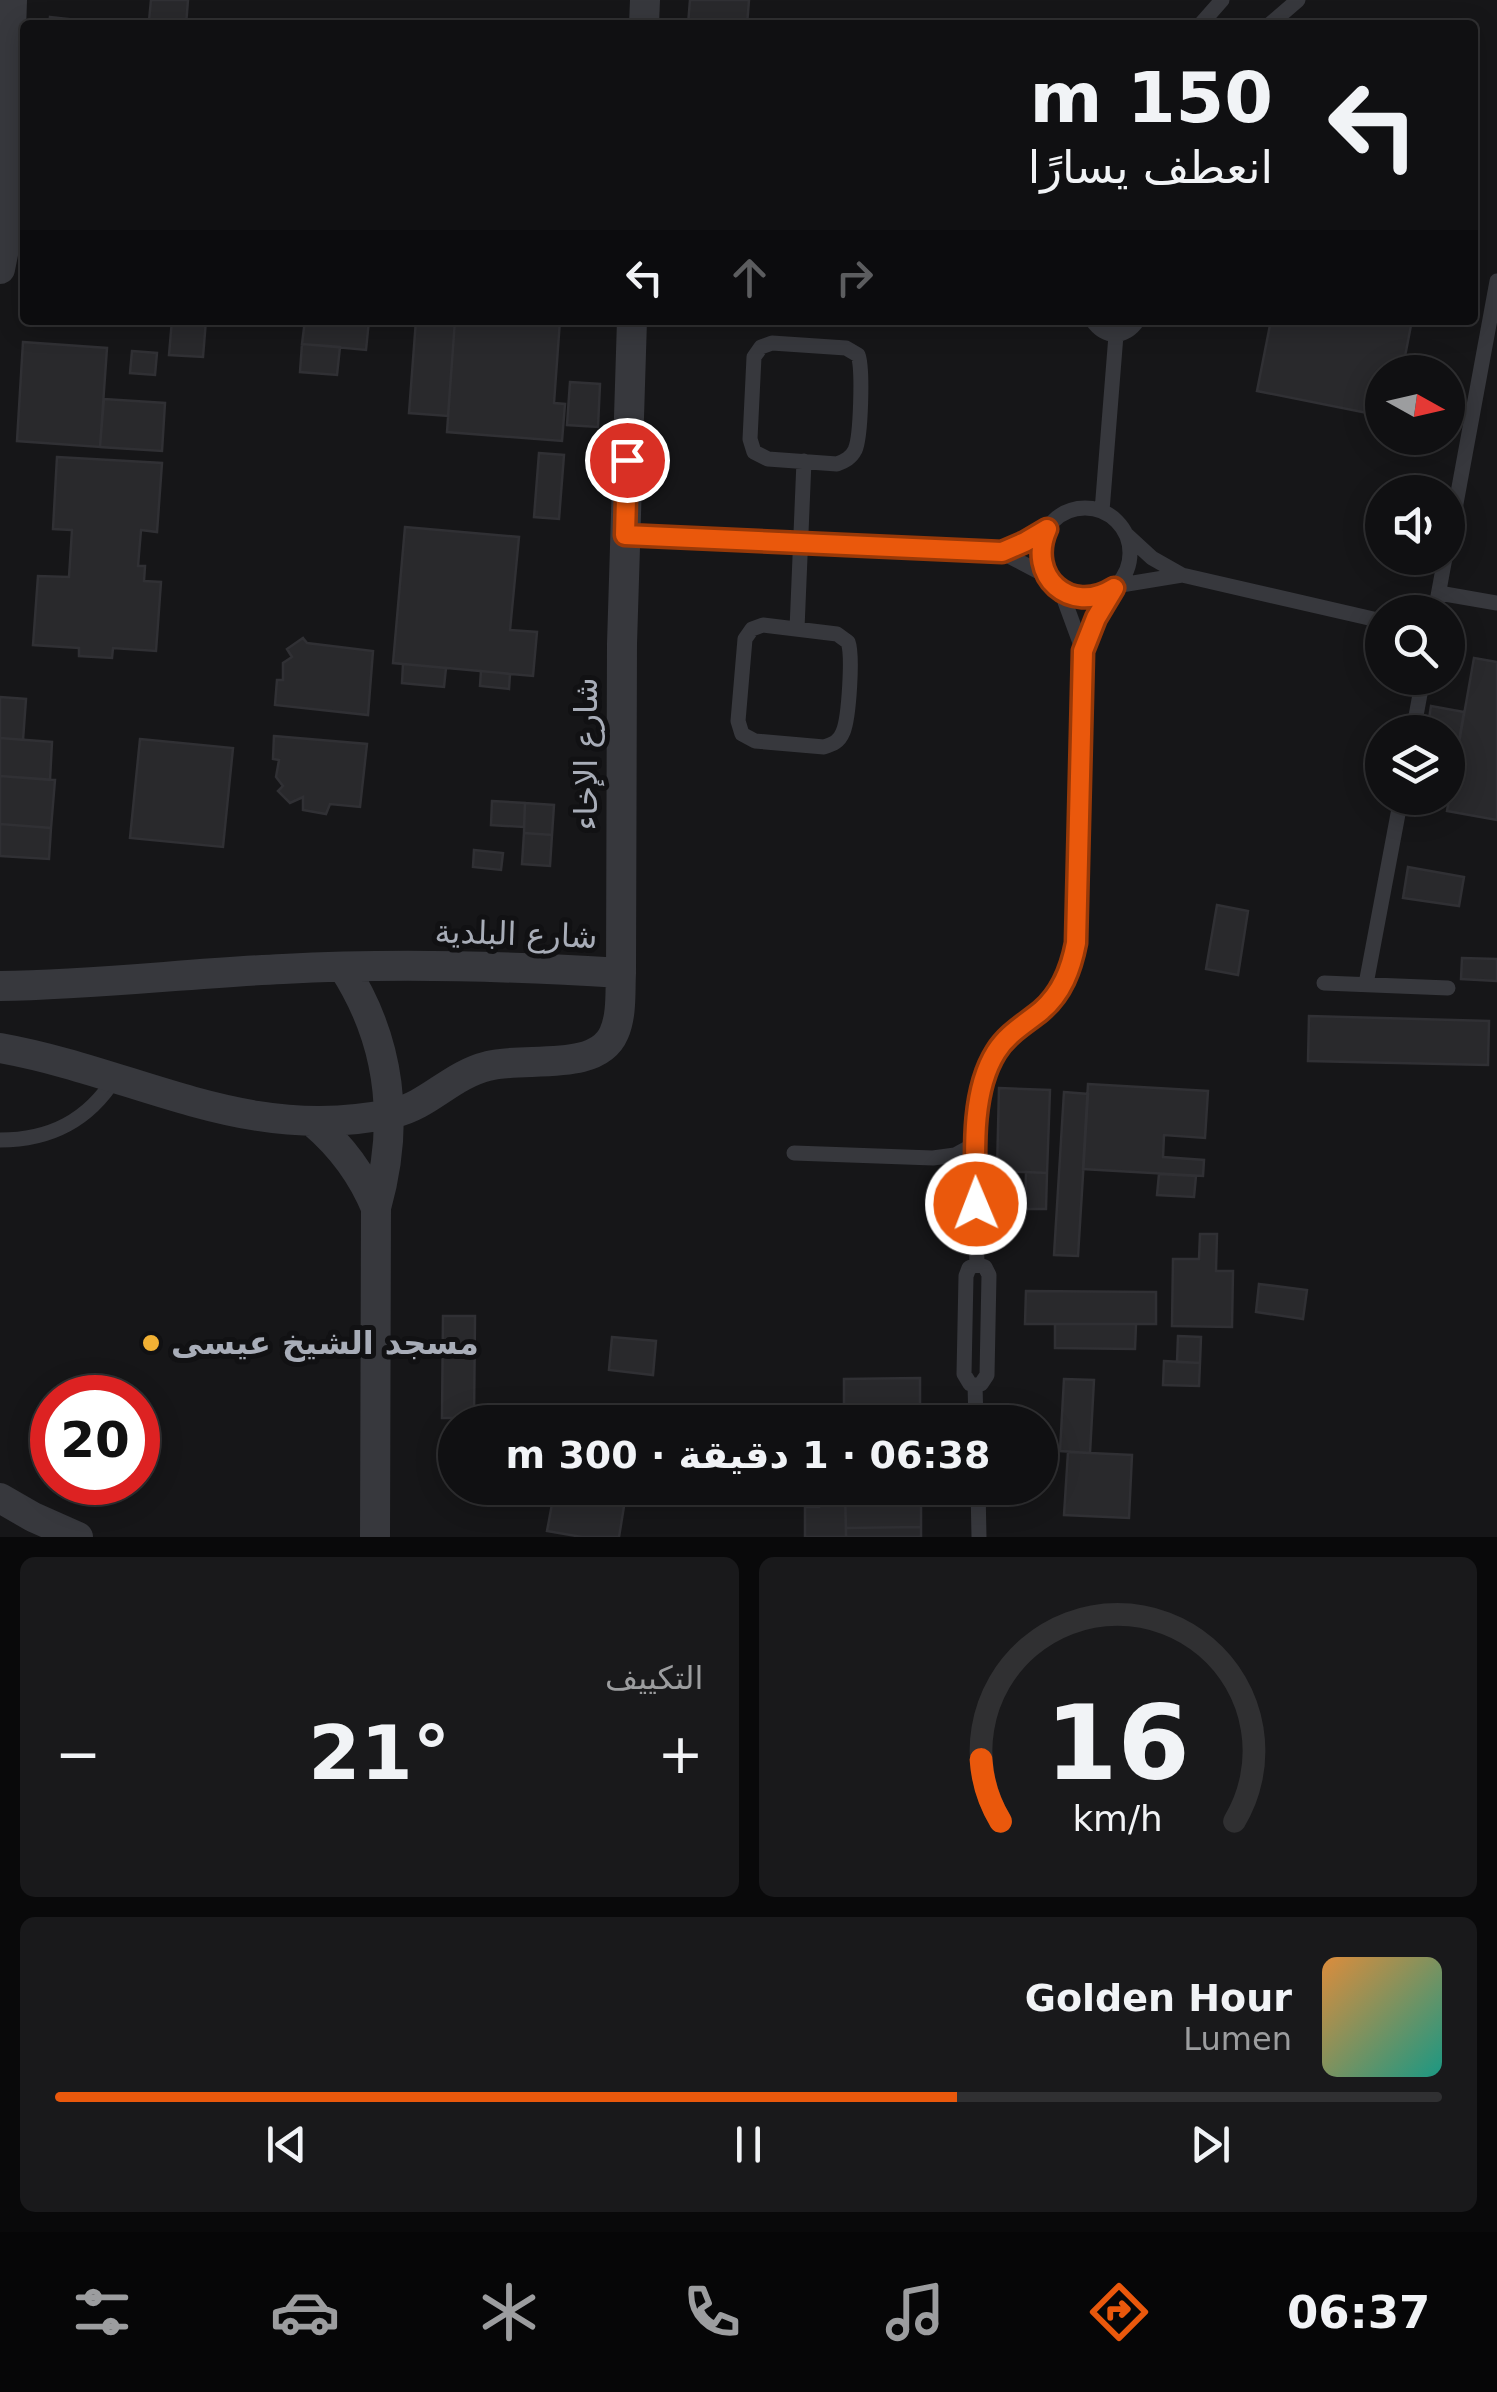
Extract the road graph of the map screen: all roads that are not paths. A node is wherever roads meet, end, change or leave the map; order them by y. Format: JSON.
{"nodes":[{"id":1,"x":12,"y":0,"type":"edge"},
{"id":2,"x":1222,"y":0,"type":"edge"},
{"id":3,"x":1298,"y":0,"type":"edge"},
{"id":4,"x":1204,"y":20,"type":"edge"},
{"id":5,"x":1275,"y":20,"type":"edge"},
{"id":6,"x":0,"y":269,"type":"edge"},
{"id":7,"x":1497,"y":281,"type":"edge"},
{"id":8,"x":632,"y":325,"type":"edge"},
{"id":9,"x":1096,"y":325,"type":"edge"},
{"id":10,"x":1134,"y":325,"type":"edge"},
{"id":11,"x":1116,"y":335,"type":"junction"},
{"id":12,"x":804,"y":462,"type":"junction"},
{"id":13,"x":1461,"y":475,"type":"edge"},
{"id":14,"x":1102,"y":510,"type":"junction"},
{"id":15,"x":1047,"y":529,"type":"junction"},
{"id":16,"x":625,"y":535,"type":"junction"},
{"id":17,"x":1127,"y":535,"type":"junction"},
{"id":18,"x":800,"y":543,"type":"junction"},
{"id":19,"x":1002,"y":552,"type":"junction"},
{"id":20,"x":1182,"y":575,"type":"junction"},
{"id":21,"x":1443,"y":575,"type":"edge"},
{"id":22,"x":1046,"y":576,"type":"junction"},
{"id":23,"x":1114,"y":587,"type":"junction"},
{"id":24,"x":1061,"y":590,"type":"junction"},
{"id":25,"x":1439,"y":593,"type":"joint"},
{"id":26,"x":1497,"y":603,"type":"edge"},
{"id":27,"x":1365,"y":617,"type":"edge"},
{"id":28,"x":797,"y":629,"type":"junction"},
{"id":29,"x":1083,"y":651,"type":"junction"},
{"id":30,"x":1397,"y":815,"type":"edge"},
{"id":31,"x":343,"y":967,"type":"junction"},
{"id":32,"x":621,"y":973,"type":"junction"},
{"id":33,"x":1324,"y":983,"type":"dead end"},
{"id":34,"x":1366,"y":984,"type":"junction"},
{"id":35,"x":0,"y":986,"type":"edge"},
{"id":36,"x":1448,"y":988,"type":"dead end"},
{"id":37,"x":0,"y":1048,"type":"edge"},
{"id":38,"x":115,"y":1078,"type":"junction"},
{"id":39,"x":388,"y":1114,"type":"junction"},
{"id":40,"x":314,"y":1122,"type":"junction"},
{"id":41,"x":0,"y":1140,"type":"edge"},
{"id":42,"x":975,"y":1144,"type":"junction"},
{"id":43,"x":794,"y":1153,"type":"dead end"},
{"id":44,"x":376,"y":1208,"type":"junction"},
{"id":45,"x":977,"y":1264,"type":"junction"},
{"id":46,"x":976,"y":1385,"type":"junction"},
{"id":47,"x":976,"y":1405,"type":"edge"},
{"id":48,"x":0,"y":1498,"type":"edge"},
{"id":49,"x":978,"y":1505,"type":"edge"},
{"id":50,"x":78,"y":1537,"type":"edge"},
{"id":51,"x":374,"y":1537,"type":"edge"},
{"id":52,"x":979,"y":1537,"type":"edge"}],
"edges":[{"from":1,"to":6,"type":"street"},
{"from":2,"to":4,"type":"lane"},
{"from":3,"to":5,"type":"lane"},
{"from":7,"to":13,"type":"lane"},
{"from":8,"to":16,"type":"street","name":"شارع الإخاء"},
{"from":9,"to":11,"type":"lane"},
{"from":10,"to":11,"type":"lane"},
{"from":11,"to":14,"type":"lane"},
{"from":12,"to":12,"type":"lane"},
{"from":12,"to":18,"type":"lane"},
{"from":14,"to":15,"type":"lane"},
{"from":14,"to":17,"type":"lane"},
{"from":15,"to":19,"type":"lane"},
{"from":15,"to":22,"type":"lane"},
{"from":16,"to":18,"type":"lane"},
{"from":16,"to":32,"type":"street","name":"شارع الإخاء"},
{"from":17,"to":20,"type":"lane"},
{"from":17,"to":23,"type":"lane"},
{"from":18,"to":19,"type":"lane"},
{"from":18,"to":28,"type":"lane"},
{"from":19,"to":22,"type":"lane"},
{"from":20,"to":23,"type":"lane"},
{"from":20,"to":27,"type":"lane"},
{"from":21,"to":25,"type":"lane"},
{"from":22,"to":24,"type":"lane"},
{"from":23,"to":24,"type":"lane"},
{"from":23,"to":29,"type":"lane"},
{"from":24,"to":29,"type":"lane"},
{"from":25,"to":26,"type":"lane"},
{"from":28,"to":28,"type":"lane"},
{"from":29,"to":42,"type":"lane"},
{"from":30,"to":34,"type":"lane"},
{"from":31,"to":32,"type":"street","name":"شارع البلدية"},
{"from":31,"to":35,"type":"street","name":"شارع البلدية"},
{"from":31,"to":39,"type":"street"},
{"from":32,"to":39,"type":"street","name":"شارع البلدية"},
{"from":33,"to":34,"type":"lane"},
{"from":34,"to":36,"type":"lane"},
{"from":37,"to":38,"type":"street","name":"شارع البلدية"},
{"from":38,"to":40,"type":"street","name":"شارع البلدية"},
{"from":38,"to":41,"type":"lane"},
{"from":39,"to":40,"type":"street","name":"شارع البلدية"},
{"from":39,"to":44,"type":"street"},
{"from":40,"to":44,"type":"street"},
{"from":42,"to":43,"type":"lane"},
{"from":42,"to":45,"type":"lane"},
{"from":44,"to":51,"type":"street"},
{"from":45,"to":46,"type":"lane"},
{"from":45,"to":46,"type":"lane"},
{"from":46,"to":47,"type":"lane"},
{"from":48,"to":50,"type":"street"},
{"from":49,"to":52,"type":"lane"}]}
